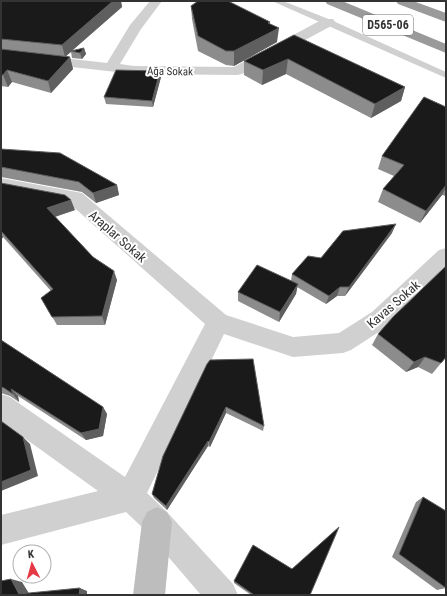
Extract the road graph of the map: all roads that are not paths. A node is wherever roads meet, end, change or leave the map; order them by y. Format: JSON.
{"nodes":[{"id":1,"x":156,"y":1,"type":"edge"},
{"id":2,"x":276,"y":1,"type":"edge"},
{"id":3,"x":331,"y":1,"type":"edge"},
{"id":4,"x":402,"y":1,"type":"edge"},
{"id":5,"x":446,"y":18,"type":"edge"},
{"id":6,"x":328,"y":22,"type":"junction"},
{"id":7,"x":446,"y":49,"type":"edge"},
{"id":8,"x":1,"y":55,"type":"edge"},
{"id":9,"x":111,"y":67,"type":"junction"},
{"id":10,"x":446,"y":75,"type":"edge"},
{"id":11,"x":1,"y":184,"type":"edge"},
{"id":12,"x":446,"y":256,"type":"edge"},
{"id":13,"x":218,"y":322,"type":"junction"},
{"id":14,"x":1,"y":406,"type":"edge"},
{"id":15,"x":130,"y":497,"type":"junction"},
{"id":16,"x":157,"y":522,"type":"junction"},
{"id":17,"x":1,"y":530,"type":"edge"},
{"id":18,"x":148,"y":595,"type":"edge"},
{"id":19,"x":222,"y":595,"type":"edge"}],
"edges":[{"from":1,"to":9,"type":"street"},
{"from":2,"to":6,"type":"lane"},
{"from":3,"to":7,"type":"highway","number":"D565-06"},
{"from":4,"to":5,"type":"highway","number":"D565-06"},
{"from":6,"to":9,"type":"street","name":"Ağa Sokak"},
{"from":6,"to":10,"type":"lane"},
{"from":8,"to":9,"type":"street","name":"Ağa Sokak"},
{"from":11,"to":13,"type":"street","name":"Araplar Sokak"},
{"from":12,"to":13,"type":"street","name":"Kavas Sokak"},
{"from":13,"to":15,"type":"street"},
{"from":14,"to":15,"type":"street"},
{"from":15,"to":16,"type":"street"},
{"from":15,"to":17,"type":"street"},
{"from":16,"to":18,"type":"street"},
{"from":16,"to":19,"type":"street"}]}
